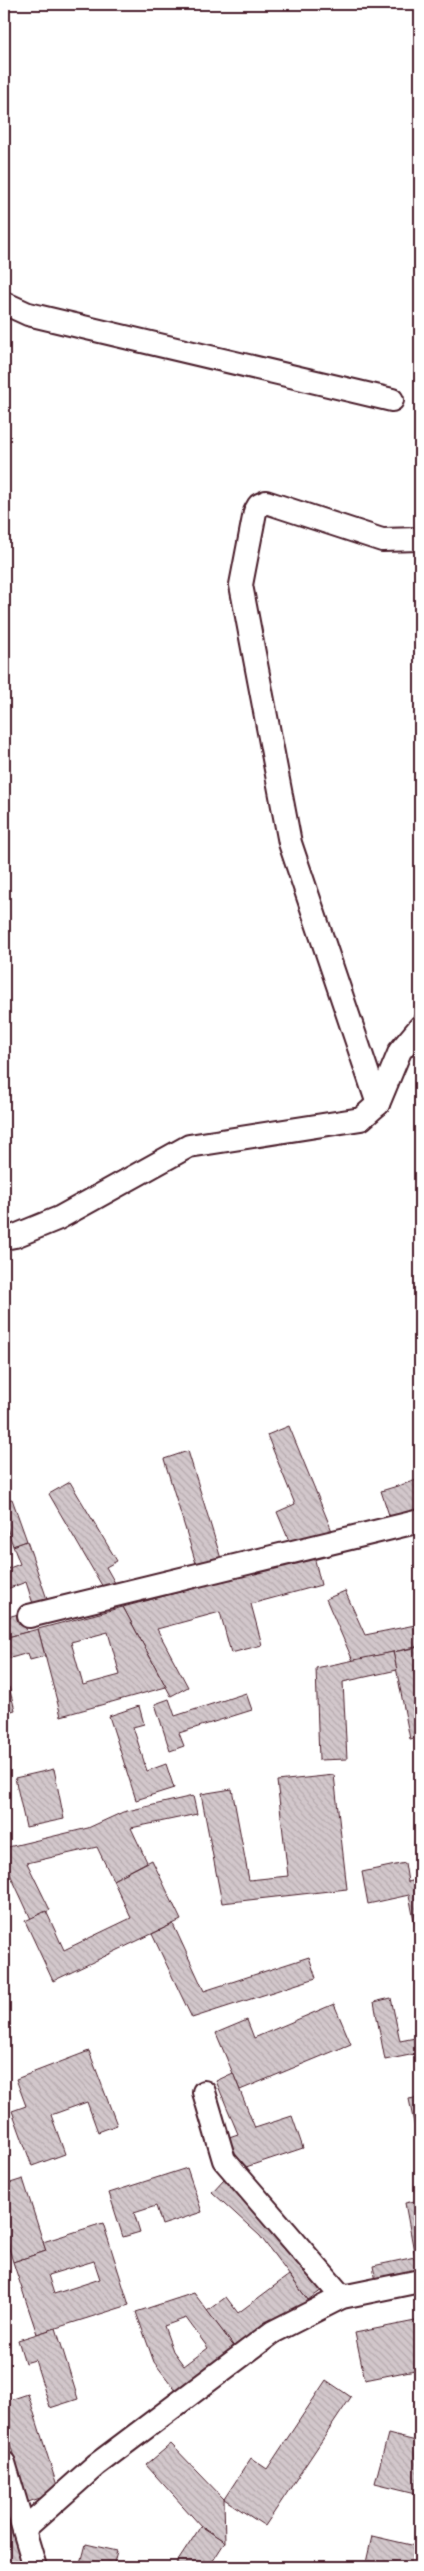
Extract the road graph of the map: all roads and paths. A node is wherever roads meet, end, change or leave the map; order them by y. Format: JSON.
{"nodes":[{"id":1,"x":4,"y":303,"type":"edge"},
{"id":2,"x":392,"y":400,"type":"dead end"},
{"id":3,"x":420,"y":539,"type":"edge"},
{"id":4,"x":420,"y":1027,"type":"edge"},
{"id":5,"x":378,"y":1104,"type":"junction"},
{"id":6,"x":4,"y":1238,"type":"edge"},
{"id":7,"x":420,"y":1521,"type":"edge"},
{"id":8,"x":29,"y":1616,"type":"dead end"},
{"id":9,"x":204,"y":2092,"type":"dead end"},
{"id":10,"x":420,"y":2281,"type":"edge"},
{"id":11,"x":342,"y":2297,"type":"junction"},
{"id":12,"x":4,"y":2463,"type":"edge"},
{"id":13,"x":24,"y":2529,"type":"junction"},
{"id":14,"x":35,"y":2567,"type":"edge"}],
"edges":[{"from":1,"to":2,"type":"street"},
{"from":3,"to":5,"type":"street"},
{"from":4,"to":5,"type":"street"},
{"from":5,"to":6,"type":"street"},
{"from":7,"to":8,"type":"street"},
{"from":9,"to":11,"type":"street"},
{"from":10,"to":11,"type":"street"},
{"from":11,"to":13,"type":"street"},
{"from":12,"to":13,"type":"street"},
{"from":13,"to":14,"type":"street"}]}
